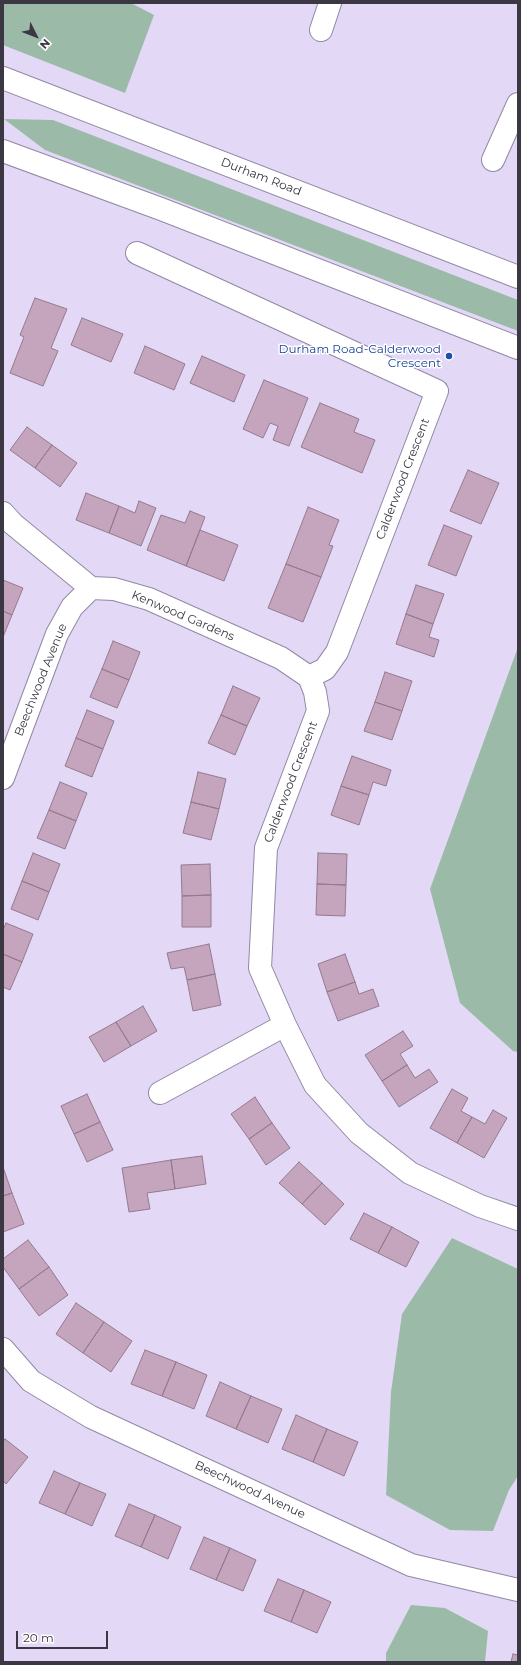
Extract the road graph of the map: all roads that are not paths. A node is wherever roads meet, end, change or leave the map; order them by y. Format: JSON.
{"nodes":[{"id":1,"x":330,"y":3,"type":"edge"},
{"id":2,"x":321,"y":30,"type":"dead end"},
{"id":3,"x":3,"y":78,"type":"edge"},
{"id":4,"x":518,"y":104,"type":"edge"},
{"id":5,"x":3,"y":151,"type":"edge"},
{"id":6,"x":493,"y":160,"type":"dead end"},
{"id":7,"x":137,"y":253,"type":"dead end"},
{"id":8,"x":518,"y":277,"type":"edge"},
{"id":9,"x":518,"y":348,"type":"edge"},
{"id":10,"x":3,"y":513,"type":"edge"},
{"id":11,"x":91,"y":588,"type":"junction"},
{"id":12,"x":309,"y":677,"type":"junction"},
{"id":13,"x":4,"y":771,"type":"edge"},
{"id":14,"x":285,"y":1025,"type":"junction"},
{"id":15,"x":160,"y":1093,"type":"dead end"},
{"id":16,"x":518,"y":1219,"type":"edge"},
{"id":17,"x":3,"y":1349,"type":"edge"},
{"id":18,"x":518,"y":1590,"type":"edge"}],
"edges":[{"from":1,"to":2,"type":"street"},
{"from":3,"to":8,"type":"street","name":"Durham Road"},
{"from":4,"to":6,"type":"street"},
{"from":5,"to":9,"type":"street"},
{"from":7,"to":12,"type":"street","name":"Calderwood Crescent"},
{"from":10,"to":11,"type":"street"},
{"from":11,"to":12,"type":"street","name":"Kenwood Gardens"},
{"from":11,"to":13,"type":"street","name":"Beechwood Avenue"},
{"from":12,"to":14,"type":"street","name":"Calderwood Crescent"},
{"from":14,"to":15,"type":"street"},
{"from":14,"to":16,"type":"street","name":"Calderwood Crescent"},
{"from":17,"to":18,"type":"street","name":"Beechwood Avenue"}]}
